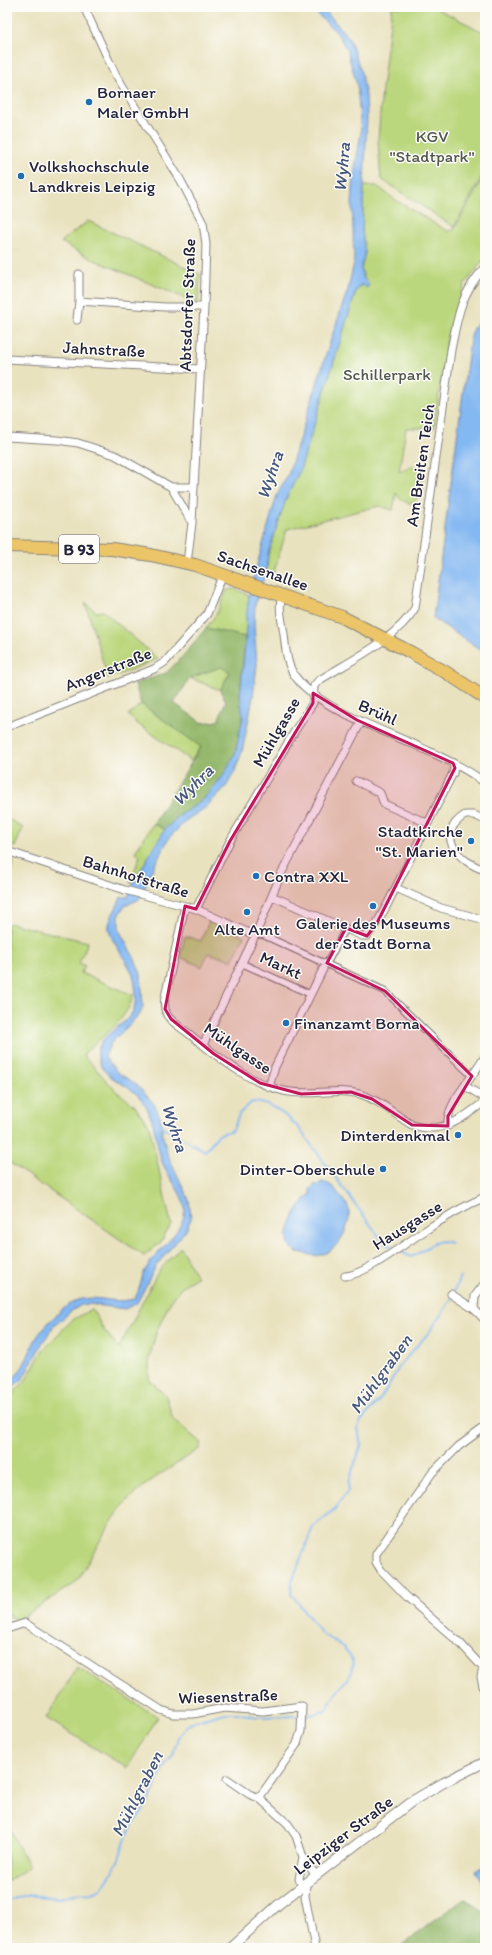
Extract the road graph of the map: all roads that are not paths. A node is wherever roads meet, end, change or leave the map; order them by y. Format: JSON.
{"nodes":[{"id":1,"x":84,"y":7,"type":"edge"},
{"id":2,"x":485,"y":267,"type":"edge"},
{"id":3,"x":79,"y":274,"type":"dead end"},
{"id":4,"x":79,"y":301,"type":"junction"},
{"id":5,"x":204,"y":307,"type":"junction"},
{"id":6,"x":77,"y":320,"type":"dead end"},
{"id":7,"x":7,"y":359,"type":"edge"},
{"id":8,"x":200,"y":369,"type":"junction"},
{"id":9,"x":7,"y":437,"type":"edge"},
{"id":10,"x":193,"y":487,"type":"junction"},
{"id":11,"x":171,"y":488,"type":"junction"},
{"id":12,"x":192,"y":523,"type":"junction"},
{"id":13,"x":7,"y":546,"type":"edge"},
{"id":14,"x":187,"y":563,"type":"junction"},
{"id":15,"x":223,"y":574,"type":"junction"},
{"id":16,"x":282,"y":595,"type":"junction"},
{"id":17,"x":386,"y":639,"type":"junction"},
{"id":18,"x":313,"y":694,"type":"junction"},
{"id":19,"x":485,"y":698,"type":"edge"},
{"id":20,"x":361,"y":722,"type":"junction"},
{"id":21,"x":7,"y":727,"type":"edge"},
{"id":22,"x":454,"y":765,"type":"junction"},
{"id":23,"x":356,"y":781,"type":"dead end"},
{"id":24,"x":485,"y":783,"type":"edge"},
{"id":25,"x":485,"y":820,"type":"edge"},
{"id":26,"x":427,"y":823,"type":"junction"},
{"id":27,"x":10,"y":851,"type":"edge"},
{"id":28,"x":485,"y":870,"type":"edge"},
{"id":29,"x":396,"y":888,"type":"junction"},
{"id":30,"x":272,"y":896,"type":"junction"},
{"id":31,"x":185,"y":906,"type":"junction"},
{"id":32,"x":196,"y":909,"type":"junction"},
{"id":33,"x":485,"y":920,"type":"edge"},
{"id":34,"x":346,"y":928,"type":"junction"},
{"id":35,"x":254,"y":935,"type":"junction"},
{"id":36,"x":241,"y":963,"type":"junction"},
{"id":37,"x":325,"y":966,"type":"junction"},
{"id":38,"x":310,"y":994,"type":"junction"},
{"id":39,"x":203,"y":1045,"type":"junction"},
{"id":40,"x":485,"y":1056,"type":"edge"},
{"id":41,"x":472,"y":1076,"type":"junction"},
{"id":42,"x":465,"y":1086,"type":"junction"},
{"id":43,"x":269,"y":1087,"type":"junction"},
{"id":44,"x":485,"y":1100,"type":"edge"},
{"id":45,"x":448,"y":1126,"type":"junction"},
{"id":46,"x":485,"y":1197,"type":"edge"},
{"id":47,"x":345,"y":1276,"type":"dead end"},
{"id":48,"x":485,"y":1283,"type":"edge"},
{"id":49,"x":453,"y":1295,"type":"dead end"},
{"id":50,"x":474,"y":1309,"type":"junction"},
{"id":51,"x":485,"y":1320,"type":"edge"},
{"id":52,"x":485,"y":1428,"type":"edge"},
{"id":53,"x":7,"y":1624,"type":"edge"},
{"id":54,"x":484,"y":1669,"type":"edge"},
{"id":55,"x":485,"y":1695,"type":"edge"},
{"id":56,"x":483,"y":1764,"type":"edge"},
{"id":57,"x":227,"y":1779,"type":"dead end"},
{"id":58,"x":259,"y":1798,"type":"junction"},
{"id":59,"x":303,"y":1857,"type":"junction"},
{"id":60,"x":316,"y":1876,"type":"junction"},
{"id":61,"x":302,"y":1883,"type":"junction"},
{"id":62,"x":230,"y":1948,"type":"edge"},
{"id":63,"x":315,"y":1948,"type":"edge"}],
"edges":[{"from":1,"to":5,"type":"street","name":"Abtsdorfer Straße"},
{"from":2,"to":17,"type":"street","name":"Am Breiten Teich"},
{"from":3,"to":4,"type":"street"},
{"from":4,"to":5,"type":"street"},
{"from":4,"to":6,"type":"street"},
{"from":5,"to":8,"type":"street","name":"Abtsdorfer Straße"},
{"from":7,"to":8,"type":"street","name":"Jahnstraße"},
{"from":8,"to":10,"type":"street","name":"Abtsdorfer Straße"},
{"from":9,"to":11,"type":"street"},
{"from":10,"to":11,"type":"street"},
{"from":10,"to":12,"type":"street","name":"Abtsdorfer Straße"},
{"from":11,"to":12,"type":"street"},
{"from":12,"to":14,"type":"street","name":"Abtsdorfer Straße"},
{"from":13,"to":14,"type":"main road","name":"Sachsenallee","number":"B 93"},
{"from":14,"to":15,"type":"main road","name":"Sachsenallee","number":"B 93"},
{"from":15,"to":16,"type":"main road","name":"Sachsenallee","number":"B 93"},
{"from":15,"to":21,"type":"street","name":"Angerstraße"},
{"from":16,"to":17,"type":"main road","name":"Sachsenallee","number":"B 93"},
{"from":16,"to":18,"type":"street","name":"Brühl"},
{"from":17,"to":18,"type":"street","name":"Mühlgasse"},
{"from":17,"to":19,"type":"main road","name":"Sachsenallee","number":"B 93"},
{"from":18,"to":20,"type":"street","name":"Brühl"},
{"from":18,"to":32,"type":"street","name":"Mühlgasse"},
{"from":20,"to":22,"type":"street","name":"Brühl"},
{"from":20,"to":30,"type":"street","name":"Markt"},
{"from":22,"to":24,"type":"street","name":"Brühl"},
{"from":22,"to":26,"type":"street"},
{"from":23,"to":26,"type":"street"},
{"from":25,"to":28,"type":"street"},
{"from":26,"to":29,"type":"street"},
{"from":27,"to":31,"type":"street","name":"Bahnhofstraße"},
{"from":29,"to":33,"type":"street"},
{"from":29,"to":34,"type":"street"},
{"from":30,"to":34,"type":"street"},
{"from":30,"to":35,"type":"street","name":"Markt"},
{"from":31,"to":32,"type":"street","name":"Bahnhofstraße"},
{"from":31,"to":39,"type":"street","name":"Mühlgasse"},
{"from":32,"to":35,"type":"street","name":"Bahnhofstraße"},
{"from":34,"to":37,"type":"street","name":"Markt"},
{"from":35,"to":36,"type":"street","name":"Markt"},
{"from":35,"to":37,"type":"street","name":"Markt"},
{"from":36,"to":38,"type":"street","name":"Markt"},
{"from":36,"to":39,"type":"street"},
{"from":37,"to":38,"type":"street","name":"Markt"},
{"from":37,"to":41,"type":"street"},
{"from":38,"to":43,"type":"street"},
{"from":39,"to":43,"type":"street","name":"Mühlgasse"},
{"from":40,"to":41,"type":"street"},
{"from":41,"to":42,"type":"street"},
{"from":42,"to":44,"type":"street"},
{"from":42,"to":45,"type":"street"},
{"from":43,"to":45,"type":"street","name":"Mühlgasse"},
{"from":44,"to":45,"type":"street"},
{"from":46,"to":47,"type":"street","name":"Hausgasse"},
{"from":48,"to":50,"type":"street"},
{"from":49,"to":50,"type":"street"},
{"from":50,"to":51,"type":"street"},
{"from":52,"to":54,"type":"street"},
{"from":53,"to":58,"type":"street","name":"Wiesenstraße"},
{"from":54,"to":55,"type":"street"},
{"from":56,"to":60,"type":"street","name":"Leipziger Straße"},
{"from":57,"to":58,"type":"street"},
{"from":58,"to":59,"type":"street"},
{"from":59,"to":60,"type":"street"},
{"from":59,"to":61,"type":"street"},
{"from":60,"to":61,"type":"street","name":"Leipziger Straße"},
{"from":61,"to":62,"type":"street","name":"Leipziger Straße"},
{"from":61,"to":63,"type":"street"}]}
